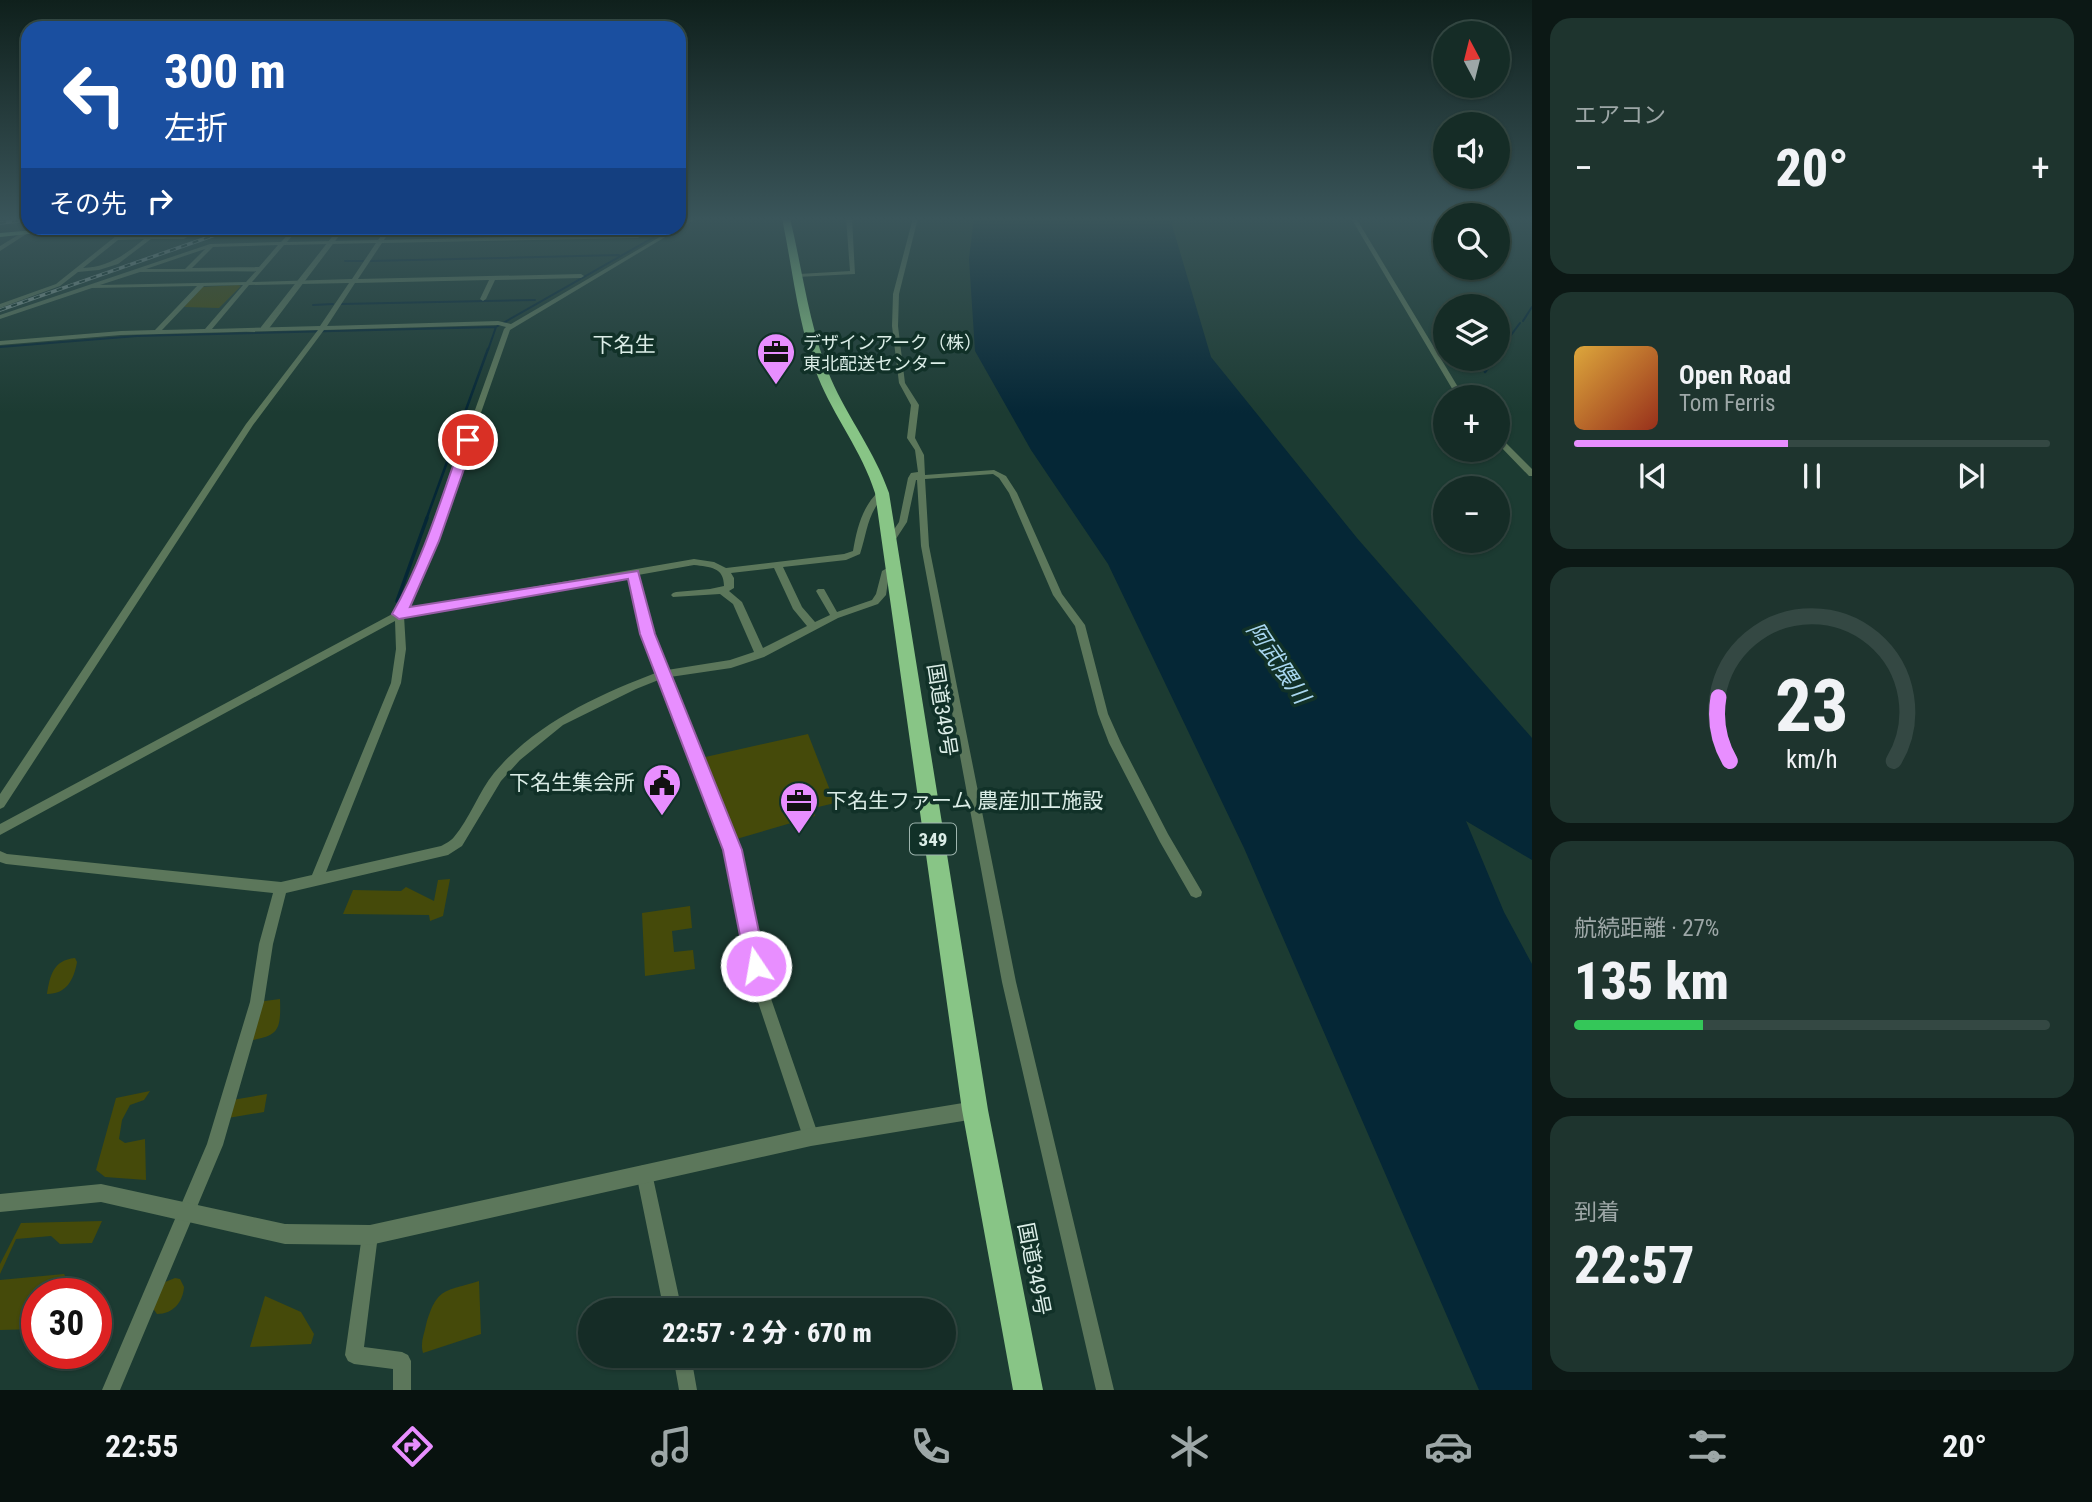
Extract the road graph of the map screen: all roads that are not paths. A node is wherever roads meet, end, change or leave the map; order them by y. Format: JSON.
{"nodes":[{"id":1,"x":61,"y":283,"type":"edge"},
{"id":2,"x":96,"y":283,"type":"edge"},
{"id":3,"x":278,"y":283,"type":"edge"},
{"id":4,"x":300,"y":283,"type":"edge"},
{"id":5,"x":352,"y":283,"type":"edge"},
{"id":6,"x":490,"y":283,"type":"edge"},
{"id":7,"x":578,"y":283,"type":"edge"},
{"id":8,"x":801,"y":283,"type":"edge"},
{"id":9,"x":899,"y":283,"type":"edge"},
{"id":10,"x":1392,"y":283,"type":"edge"},
{"id":11,"x":247,"y":284,"type":"junction"},
{"id":12,"x":202,"y":285,"type":"junction"},
{"id":13,"x":84,"y":287,"type":"junction"},
{"id":14,"x":483,"y":299,"type":"dead end"},
{"id":15,"x":0,"y":306,"type":"edge"},
{"id":16,"x":0,"y":317,"type":"edge"},
{"id":17,"x":509,"y":326,"type":"junction"},
{"id":18,"x":264,"y":329,"type":"junction"},
{"id":19,"x":207,"y":330,"type":"junction"},
{"id":20,"x":319,"y":330,"type":"junction"},
{"id":21,"x":157,"y":331,"type":"junction"},
{"id":22,"x":0,"y":343,"type":"edge"},
{"id":23,"x":1454,"y":385,"type":"edge"},
{"id":24,"x":1510,"y":452,"type":"edge"},
{"id":25,"x":1532,"y":474,"type":"edge"},
{"id":26,"x":917,"y":477,"type":"junction"},
{"id":27,"x":882,"y":493,"type":"junction"},
{"id":28,"x":889,"y":543,"type":"junction"},
{"id":29,"x":777,"y":565,"type":"junction"},
{"id":30,"x":892,"y":569,"type":"junction"},
{"id":31,"x":725,"y":571,"type":"junction"},
{"id":32,"x":634,"y":574,"type":"junction"},
{"id":33,"x":722,"y":591,"type":"junction"},
{"id":34,"x":821,"y":591,"type":"dead end"},
{"id":35,"x":676,"y":595,"type":"dead end"},
{"id":36,"x":399,"y":614,"type":"junction"},
{"id":37,"x":835,"y":616,"type":"junction"},
{"id":38,"x":814,"y":627,"type":"junction"},
{"id":39,"x":760,"y":654,"type":"junction"},
{"id":40,"x":664,"y":674,"type":"junction"},
{"id":41,"x":0,"y":804,"type":"edge"},
{"id":42,"x":0,"y":830,"type":"edge"},
{"id":43,"x":0,"y":856,"type":"edge"},
{"id":44,"x":317,"y":879,"type":"junction"},
{"id":45,"x":281,"y":888,"type":"junction"},
{"id":46,"x":1196,"y":892,"type":"dead end"},
{"id":47,"x":975,"y":1110,"type":"junction"},
{"id":48,"x":811,"y":1138,"type":"junction"},
{"id":49,"x":644,"y":1172,"type":"junction"},
{"id":50,"x":0,"y":1203,"type":"edge"},
{"id":51,"x":186,"y":1214,"type":"junction"},
{"id":52,"x":370,"y":1235,"type":"junction"},
{"id":53,"x":670,"y":1298,"type":"edge"},
{"id":54,"x":684,"y":1368,"type":"edge"},
{"id":55,"x":111,"y":1390,"type":"edge"},
{"id":56,"x":402,"y":1390,"type":"edge"},
{"id":57,"x":688,"y":1390,"type":"edge"},
{"id":58,"x":1028,"y":1390,"type":"edge"},
{"id":59,"x":1105,"y":1390,"type":"edge"}],
"edges":[{"from":1,"to":15,"type":"street"},
{"from":2,"to":13,"type":"street"},
{"from":3,"to":11,"type":"street"},
{"from":4,"to":18,"type":"street"},
{"from":5,"to":20,"type":"street"},
{"from":6,"to":14,"type":"street"},
{"from":7,"to":17,"type":"street"},
{"from":8,"to":27,"type":"highway","name":"国道349号","number":"349"},
{"from":9,"to":26,"type":"street"},
{"from":10,"to":23,"type":"street"},
{"from":11,"to":12,"type":"street"},
{"from":11,"to":19,"type":"street"},
{"from":12,"to":13,"type":"street"},
{"from":12,"to":21,"type":"street"},
{"from":13,"to":16,"type":"street"},
{"from":17,"to":20,"type":"street"},
{"from":17,"to":36,"type":"street"},
{"from":18,"to":19,"type":"street"},
{"from":18,"to":20,"type":"street"},
{"from":19,"to":21,"type":"street"},
{"from":20,"to":41,"type":"street"},
{"from":21,"to":22,"type":"street"},
{"from":24,"to":25,"type":"street"},
{"from":26,"to":28,"type":"street"},
{"from":26,"to":46,"type":"street"},
{"from":26,"to":59,"type":"street"},
{"from":27,"to":28,"type":"highway","name":"国道349号","number":"349"},
{"from":27,"to":29,"type":"street"},
{"from":28,"to":30,"type":"highway","name":"国道349号","number":"349"},
{"from":29,"to":31,"type":"street"},
{"from":29,"to":38,"type":"street"},
{"from":30,"to":37,"type":"street"},
{"from":30,"to":47,"type":"highway","name":"国道349号","number":"349"},
{"from":31,"to":32,"type":"street"},
{"from":31,"to":33,"type":"street"},
{"from":32,"to":36,"type":"street"},
{"from":32,"to":40,"type":"street"},
{"from":33,"to":35,"type":"street"},
{"from":33,"to":39,"type":"street"},
{"from":34,"to":37,"type":"street"},
{"from":36,"to":42,"type":"street"},
{"from":36,"to":44,"type":"street"},
{"from":37,"to":38,"type":"street"},
{"from":38,"to":39,"type":"street"},
{"from":39,"to":40,"type":"street"},
{"from":40,"to":44,"type":"street"},
{"from":40,"to":48,"type":"street"},
{"from":43,"to":45,"type":"street"},
{"from":44,"to":45,"type":"street"},
{"from":45,"to":51,"type":"street"},
{"from":47,"to":48,"type":"street"},
{"from":47,"to":58,"type":"highway","name":"国道349号","number":"349"},
{"from":48,"to":49,"type":"street"},
{"from":49,"to":52,"type":"street"},
{"from":49,"to":53,"type":"street"},
{"from":50,"to":51,"type":"street"},
{"from":51,"to":52,"type":"street"},
{"from":51,"to":55,"type":"street"},
{"from":52,"to":56,"type":"street"},
{"from":54,"to":57,"type":"street"}]}
